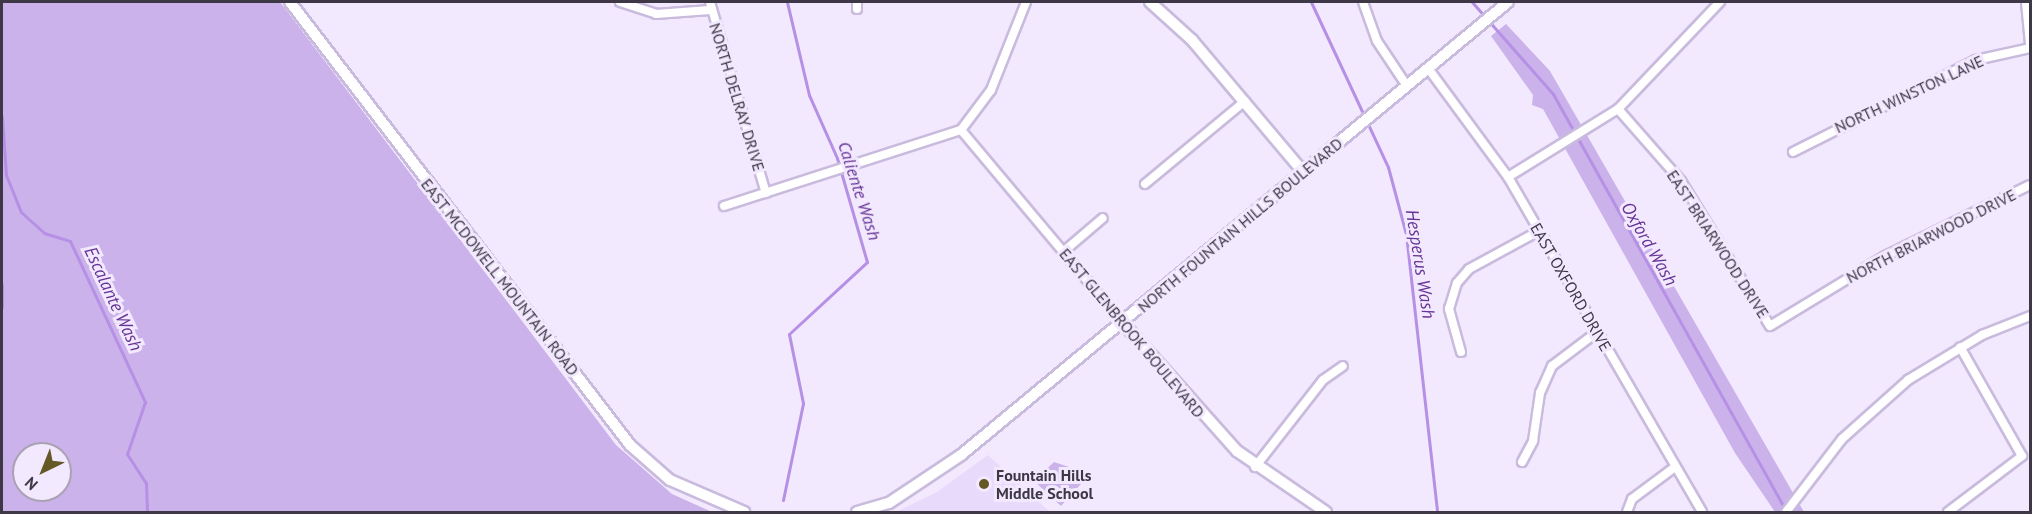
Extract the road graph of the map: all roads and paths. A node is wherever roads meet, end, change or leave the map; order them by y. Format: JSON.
{"nodes":[{"id":1,"x":290,"y":2,"type":"edge"},
{"id":2,"x":620,"y":2,"type":"edge"},
{"id":3,"x":710,"y":2,"type":"edge"},
{"id":4,"x":1026,"y":2,"type":"edge"},
{"id":5,"x":1150,"y":2,"type":"edge"},
{"id":6,"x":1363,"y":2,"type":"edge"},
{"id":7,"x":1508,"y":2,"type":"edge"},
{"id":8,"x":1720,"y":2,"type":"edge"},
{"id":9,"x":2026,"y":2,"type":"edge"},
{"id":10,"x":710,"y":10,"type":"junction"},
{"id":11,"x":2031,"y":46,"type":"edge"},
{"id":12,"x":1428,"y":69,"type":"junction"},
{"id":13,"x":1407,"y":86,"type":"junction"},
{"id":14,"x":1245,"y":101,"type":"junction"},
{"id":15,"x":1618,"y":109,"type":"junction"},
{"id":16,"x":960,"y":130,"type":"junction"},
{"id":17,"x":1793,"y":152,"type":"dead end"},
{"id":18,"x":1303,"y":172,"type":"junction"},
{"id":19,"x":1508,"y":177,"type":"junction"},
{"id":20,"x":1145,"y":184,"type":"dead end"},
{"id":21,"x":2031,"y":185,"type":"edge"},
{"id":22,"x":766,"y":193,"type":"junction"},
{"id":23,"x":724,"y":206,"type":"dead end"},
{"id":24,"x":1103,"y":218,"type":"dead end"},
{"id":25,"x":1539,"y":231,"type":"junction"},
{"id":26,"x":1063,"y":252,"type":"junction"},
{"id":27,"x":2031,"y":316,"type":"edge"},
{"id":28,"x":1122,"y":322,"type":"junction"},
{"id":29,"x":1770,"y":326,"type":"joint"},
{"id":30,"x":1597,"y":332,"type":"junction"},
{"id":31,"x":1960,"y":347,"type":"junction"},
{"id":32,"x":1461,"y":352,"type":"dead end"},
{"id":33,"x":1343,"y":366,"type":"dead end"},
{"id":34,"x":1522,"y":462,"type":"dead end"},
{"id":35,"x":1255,"y":467,"type":"junction"},
{"id":36,"x":1675,"y":467,"type":"junction"},
{"id":37,"x":744,"y":513,"type":"edge"},
{"id":38,"x":857,"y":513,"type":"edge"},
{"id":39,"x":1326,"y":513,"type":"edge"},
{"id":40,"x":1627,"y":513,"type":"edge"},
{"id":41,"x":1702,"y":513,"type":"edge"},
{"id":42,"x":1786,"y":513,"type":"edge"},
{"id":43,"x":1948,"y":513,"type":"edge"}],
"edges":[{"from":1,"to":37,"type":"street","name":"EAST MCDOWELL MOUNTAIN ROAD"},
{"from":2,"to":10,"type":"street"},
{"from":3,"to":10,"type":"street","name":"NORTH DELRAY DRIVE"},
{"from":4,"to":16,"type":"street"},
{"from":5,"to":14,"type":"street"},
{"from":6,"to":13,"type":"street"},
{"from":7,"to":12,"type":"street","name":"NORTH FOUNTAIN HILLS BOULEVARD"},
{"from":8,"to":15,"type":"street"},
{"from":9,"to":11,"type":"street"},
{"from":10,"to":22,"type":"street","name":"NORTH DELRAY DRIVE"},
{"from":11,"to":17,"type":"street","name":"NORTH WINSTON LANE"},
{"from":12,"to":13,"type":"street","name":"NORTH FOUNTAIN HILLS BOULEVARD"},
{"from":12,"to":19,"type":"street","name":"EAST OXFORD DRIVE"},
{"from":13,"to":18,"type":"street","name":"NORTH FOUNTAIN HILLS BOULEVARD"},
{"from":14,"to":18,"type":"street"},
{"from":14,"to":20,"type":"street"},
{"from":15,"to":19,"type":"street"},
{"from":15,"to":29,"type":"street","name":"EAST BRIARWOOD DRIVE"},
{"from":16,"to":22,"type":"street"},
{"from":16,"to":26,"type":"street","name":"EAST GLENBROOK BOULEVARD"},
{"from":18,"to":28,"type":"street","name":"NORTH FOUNTAIN HILLS BOULEVARD"},
{"from":19,"to":25,"type":"street","name":"EAST OXFORD DRIVE"},
{"from":21,"to":29,"type":"street","name":"NORTH BRIARWOOD DRIVE"},
{"from":22,"to":23,"type":"street"},
{"from":24,"to":26,"type":"street"},
{"from":25,"to":30,"type":"street","name":"EAST OXFORD DRIVE"},
{"from":25,"to":32,"type":"street"},
{"from":26,"to":28,"type":"street","name":"EAST GLENBROOK BOULEVARD"},
{"from":27,"to":31,"type":"street"},
{"from":28,"to":35,"type":"street","name":"EAST GLENBROOK BOULEVARD"},
{"from":28,"to":38,"type":"street","name":"NORTH FOUNTAIN HILLS BOULEVARD"},
{"from":30,"to":34,"type":"street"},
{"from":30,"to":36,"type":"street","name":"EAST OXFORD DRIVE"},
{"from":31,"to":42,"type":"street"},
{"from":31,"to":43,"type":"street"},
{"from":33,"to":35,"type":"street"},
{"from":35,"to":39,"type":"street","name":"EAST GLENBROOK BOULEVARD"},
{"from":36,"to":40,"type":"street"},
{"from":36,"to":41,"type":"street","name":"EAST OXFORD DRIVE"}]}
